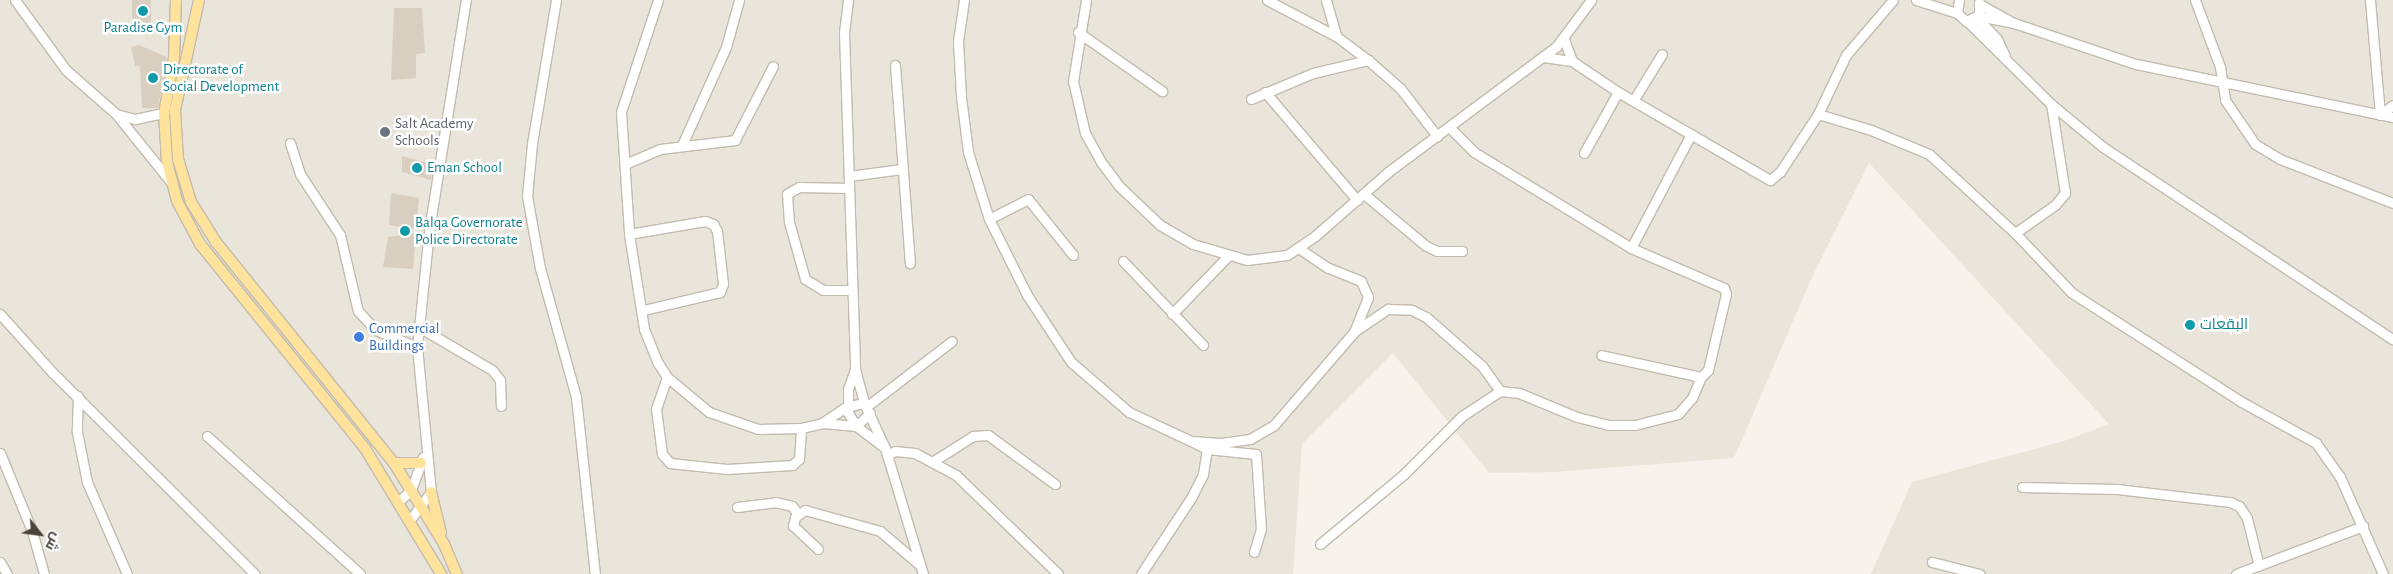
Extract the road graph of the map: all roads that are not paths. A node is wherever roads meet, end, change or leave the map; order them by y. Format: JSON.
{"nodes":[{"id":1,"x":15,"y":0,"type":"edge"},
{"id":2,"x":198,"y":0,"type":"edge"},
{"id":3,"x":466,"y":0,"type":"edge"},
{"id":4,"x":556,"y":0,"type":"edge"},
{"id":5,"x":658,"y":0,"type":"edge"},
{"id":6,"x":739,"y":0,"type":"edge"},
{"id":7,"x":848,"y":0,"type":"edge"},
{"id":8,"x":964,"y":0,"type":"edge"},
{"id":9,"x":1086,"y":0,"type":"edge"},
{"id":10,"x":1266,"y":0,"type":"edge"},
{"id":11,"x":1326,"y":0,"type":"edge"},
{"id":12,"x":1591,"y":0,"type":"edge"},
{"id":13,"x":1893,"y":0,"type":"edge"},
{"id":14,"x":1916,"y":0,"type":"edge"},
{"id":15,"x":1960,"y":0,"type":"edge"},
{"id":16,"x":2195,"y":0,"type":"edge"},
{"id":17,"x":2370,"y":0,"type":"edge"},
{"id":18,"x":177,"y":2,"type":"edge"},
{"id":19,"x":1979,"y":2,"type":"edge"},
{"id":20,"x":1957,"y":13,"type":"junction"},
{"id":21,"x":1977,"y":17,"type":"junction"},
{"id":22,"x":1967,"y":21,"type":"junction"},
{"id":23,"x":2014,"y":23,"type":"junction"},
{"id":24,"x":1078,"y":32,"type":"junction"},
{"id":25,"x":1336,"y":36,"type":"junction"},
{"id":26,"x":1564,"y":39,"type":"junction"},
{"id":27,"x":1662,"y":54,"type":"dead end"},
{"id":28,"x":2005,"y":56,"type":"junction"},
{"id":29,"x":1543,"y":57,"type":"junction"},
{"id":30,"x":1368,"y":60,"type":"junction"},
{"id":31,"x":1572,"y":61,"type":"junction"},
{"id":32,"x":896,"y":65,"type":"dead end"},
{"id":33,"x":773,"y":66,"type":"dead end"},
{"id":34,"x":2224,"y":84,"type":"junction"},
{"id":35,"x":1162,"y":91,"type":"dead end"},
{"id":36,"x":1266,"y":92,"type":"junction"},
{"id":37,"x":1618,"y":92,"type":"junction"},
{"id":38,"x":1251,"y":99,"type":"dead end"},
{"id":39,"x":1633,"y":101,"type":"junction"},
{"id":40,"x":2051,"y":104,"type":"junction"},
{"id":41,"x":2393,"y":105,"type":"edge"},
{"id":42,"x":164,"y":113,"type":"junction"},
{"id":43,"x":116,"y":114,"type":"junction"},
{"id":44,"x":1818,"y":114,"type":"junction"},
{"id":45,"x":2380,"y":115,"type":"junction"},
{"id":46,"x":2393,"y":117,"type":"edge"},
{"id":47,"x":1450,"y":128,"type":"junction"},
{"id":48,"x":1690,"y":134,"type":"junction"},
{"id":49,"x":1437,"y":136,"type":"junction"},
{"id":50,"x":290,"y":143,"type":"dead end"},
{"id":51,"x":682,"y":145,"type":"junction"},
{"id":52,"x":1584,"y":152,"type":"dead end"},
{"id":53,"x":626,"y":164,"type":"junction"},
{"id":54,"x":902,"y":169,"type":"junction"},
{"id":55,"x":848,"y":176,"type":"junction"},
{"id":56,"x":170,"y":181,"type":"junction"},
{"id":57,"x":849,"y":188,"type":"junction"},
{"id":58,"x":1360,"y":197,"type":"junction"},
{"id":59,"x":2393,"y":203,"type":"edge"},
{"id":60,"x":989,"y":219,"type":"junction"},
{"id":61,"x":2016,"y":233,"type":"junction"},
{"id":62,"x":629,"y":234,"type":"junction"},
{"id":63,"x":1298,"y":248,"type":"junction"},
{"id":64,"x":1631,"y":248,"type":"junction"},
{"id":65,"x":1462,"y":251,"type":"dead end"},
{"id":66,"x":1073,"y":255,"type":"dead end"},
{"id":67,"x":1227,"y":257,"type":"junction"},
{"id":68,"x":1124,"y":261,"type":"dead end"},
{"id":69,"x":910,"y":262,"type":"dead end"},
{"id":70,"x":851,"y":290,"type":"junction"},
{"id":71,"x":643,"y":310,"type":"junction"},
{"id":72,"x":0,"y":314,"type":"edge"},
{"id":73,"x":1172,"y":314,"type":"junction"},
{"id":74,"x":419,"y":327,"type":"junction"},
{"id":75,"x":1354,"y":332,"type":"junction"},
{"id":76,"x":2393,"y":340,"type":"edge"},
{"id":77,"x":952,"y":341,"type":"dead end"},
{"id":78,"x":1203,"y":345,"type":"dead end"},
{"id":79,"x":417,"y":347,"type":"junction"},
{"id":80,"x":1601,"y":355,"type":"dead end"},
{"id":81,"x":855,"y":369,"type":"junction"},
{"id":82,"x":666,"y":377,"type":"junction"},
{"id":83,"x":1700,"y":377,"type":"junction"},
{"id":84,"x":1500,"y":390,"type":"junction"},
{"id":85,"x":78,"y":396,"type":"junction"},
{"id":86,"x":501,"y":406,"type":"dead end"},
{"id":87,"x":846,"y":407,"type":"junction"},
{"id":88,"x":867,"y":408,"type":"junction"},
{"id":89,"x":822,"y":423,"type":"junction"},
{"id":90,"x":856,"y":426,"type":"junction"},
{"id":91,"x":801,"y":428,"type":"junction"},
{"id":92,"x":207,"y":436,"type":"dead end"},
{"id":93,"x":1191,"y":441,"type":"junction"},
{"id":94,"x":426,"y":447,"type":"junction"},
{"id":95,"x":1207,"y":449,"type":"junction"},
{"id":96,"x":886,"y":451,"type":"junction"},
{"id":97,"x":0,"y":453,"type":"edge"},
{"id":98,"x":932,"y":462,"type":"junction"},
{"id":99,"x":394,"y":463,"type":"junction"},
{"id":100,"x":421,"y":463,"type":"junction"},
{"id":101,"x":1055,"y":484,"type":"dead end"},
{"id":102,"x":2022,"y":488,"type":"dead end"},
{"id":103,"x":412,"y":490,"type":"junction"},
{"id":104,"x":431,"y":492,"type":"junction"},
{"id":105,"x":398,"y":502,"type":"junction"},
{"id":106,"x":736,"y":507,"type":"dead end"},
{"id":107,"x":422,"y":508,"type":"junction"},
{"id":108,"x":798,"y":514,"type":"junction"},
{"id":109,"x":409,"y":521,"type":"junction"},
{"id":110,"x":2363,"y":526,"type":"junction"},
{"id":111,"x":444,"y":544,"type":"junction"},
{"id":112,"x":1320,"y":544,"type":"dead end"},
{"id":113,"x":818,"y":549,"type":"dead end"},
{"id":114,"x":1254,"y":552,"type":"dead end"},
{"id":115,"x":0,"y":562,"type":"edge"},
{"id":116,"x":1932,"y":562,"type":"dead end"},
{"id":117,"x":2259,"y":566,"type":"junction"},
{"id":118,"x":921,"y":570,"type":"edge"},
{"id":119,"x":6,"y":574,"type":"edge"},
{"id":120,"x":44,"y":574,"type":"edge"},
{"id":121,"x":127,"y":574,"type":"edge"},
{"id":122,"x":255,"y":574,"type":"edge"},
{"id":123,"x":360,"y":574,"type":"edge"},
{"id":124,"x":441,"y":574,"type":"edge"},
{"id":125,"x":457,"y":574,"type":"edge"},
{"id":126,"x":595,"y":574,"type":"edge"},
{"id":127,"x":1058,"y":574,"type":"edge"},
{"id":128,"x":1141,"y":574,"type":"edge"},
{"id":129,"x":1979,"y":574,"type":"edge"},
{"id":130,"x":2236,"y":574,"type":"edge"},
{"id":131,"x":2383,"y":574,"type":"edge"}],
"edges":[{"from":1,"to":43,"type":"street"},
{"from":2,"to":99,"type":"main road"},
{"from":3,"to":74,"type":"street"},
{"from":4,"to":126,"type":"street"},
{"from":5,"to":53,"type":"street"},
{"from":6,"to":51,"type":"street"},
{"from":7,"to":55,"type":"street"},
{"from":8,"to":60,"type":"street"},
{"from":9,"to":24,"type":"street"},
{"from":10,"to":25,"type":"street"},
{"from":11,"to":25,"type":"street"},
{"from":12,"to":26,"type":"street"},
{"from":13,"to":44,"type":"street"},
{"from":14,"to":20,"type":"street"},
{"from":15,"to":20,"type":"street"},
{"from":16,"to":34,"type":"street"},
{"from":17,"to":45,"type":"street"},
{"from":18,"to":42,"type":"main road"},
{"from":19,"to":21,"type":"street"},
{"from":19,"to":23,"type":"street"},
{"from":20,"to":22,"type":"street"},
{"from":21,"to":22,"type":"street"},
{"from":21,"to":23,"type":"street"},
{"from":21,"to":28,"type":"street"},
{"from":22,"to":28,"type":"street"},
{"from":23,"to":34,"type":"street"},
{"from":24,"to":35,"type":"street"},
{"from":24,"to":67,"type":"street"},
{"from":25,"to":30,"type":"street"},
{"from":26,"to":29,"type":"street"},
{"from":26,"to":31,"type":"street"},
{"from":27,"to":39,"type":"street"},
{"from":28,"to":40,"type":"street"},
{"from":29,"to":31,"type":"street"},
{"from":29,"to":47,"type":"street"},
{"from":30,"to":36,"type":"street"},
{"from":30,"to":49,"type":"street"},
{"from":31,"to":37,"type":"street"},
{"from":32,"to":54,"type":"street"},
{"from":33,"to":51,"type":"street"},
{"from":34,"to":45,"type":"street"},
{"from":34,"to":59,"type":"street"},
{"from":36,"to":38,"type":"street"},
{"from":36,"to":58,"type":"street"},
{"from":37,"to":39,"type":"street"},
{"from":37,"to":52,"type":"street"},
{"from":39,"to":48,"type":"street"},
{"from":40,"to":61,"type":"street"},
{"from":40,"to":76,"type":"street"},
{"from":41,"to":45,"type":"street"},
{"from":42,"to":43,"type":"street"},
{"from":42,"to":56,"type":"main road"},
{"from":43,"to":56,"type":"street"},
{"from":44,"to":48,"type":"street"},
{"from":44,"to":61,"type":"street"},
{"from":45,"to":46,"type":"street"},
{"from":47,"to":49,"type":"street"},
{"from":47,"to":64,"type":"street"},
{"from":48,"to":64,"type":"street"},
{"from":49,"to":58,"type":"street"},
{"from":50,"to":79,"type":"street"},
{"from":51,"to":53,"type":"street"},
{"from":53,"to":62,"type":"street"},
{"from":54,"to":55,"type":"street"},
{"from":54,"to":69,"type":"street"},
{"from":55,"to":57,"type":"street"},
{"from":56,"to":105,"type":"main road"},
{"from":57,"to":70,"type":"street"},
{"from":57,"to":70,"type":"street"},
{"from":58,"to":63,"type":"street"},
{"from":58,"to":65,"type":"street"},
{"from":60,"to":66,"type":"street"},
{"from":60,"to":93,"type":"street"},
{"from":61,"to":110,"type":"street"},
{"from":62,"to":71,"type":"street"},
{"from":62,"to":71,"type":"street"},
{"from":63,"to":67,"type":"street"},
{"from":63,"to":75,"type":"street"},
{"from":64,"to":83,"type":"street"},
{"from":67,"to":73,"type":"street"},
{"from":68,"to":73,"type":"street"},
{"from":70,"to":81,"type":"street"},
{"from":71,"to":82,"type":"street"},
{"from":72,"to":85,"type":"street"},
{"from":73,"to":78,"type":"street"},
{"from":74,"to":79,"type":"street"},
{"from":74,"to":86,"type":"street"},
{"from":75,"to":84,"type":"street"},
{"from":75,"to":93,"type":"street"},
{"from":77,"to":88,"type":"street"},
{"from":79,"to":94,"type":"street"},
{"from":80,"to":83,"type":"street"},
{"from":81,"to":87,"type":"street"},
{"from":81,"to":88,"type":"street"},
{"from":82,"to":91,"type":"street"},
{"from":82,"to":91,"type":"street"},
{"from":83,"to":84,"type":"street"},
{"from":84,"to":112,"type":"street"},
{"from":85,"to":121,"type":"street"},
{"from":85,"to":122,"type":"street"},
{"from":87,"to":88,"type":"street"},
{"from":87,"to":89,"type":"street"},
{"from":87,"to":90,"type":"street"},
{"from":88,"to":90,"type":"street"},
{"from":88,"to":96,"type":"street"},
{"from":89,"to":90,"type":"street"},
{"from":89,"to":91,"type":"street"},
{"from":90,"to":96,"type":"street"},
{"from":92,"to":123,"type":"street"},
{"from":93,"to":95,"type":"street"},
{"from":94,"to":100,"type":"street"},
{"from":94,"to":104,"type":"street"},
{"from":95,"to":114,"type":"street"},
{"from":95,"to":128,"type":"street"},
{"from":96,"to":98,"type":"street"},
{"from":96,"to":118,"type":"street"},
{"from":97,"to":120,"type":"street"},
{"from":98,"to":101,"type":"street"},
{"from":98,"to":127,"type":"street"},
{"from":99,"to":100,"type":"main road"},
{"from":99,"to":103,"type":"main road"},
{"from":100,"to":103,"type":"street"},
{"from":102,"to":117,"type":"street"},
{"from":103,"to":105,"type":"street"},
{"from":103,"to":107,"type":"main road"},
{"from":104,"to":107,"type":"street"},
{"from":104,"to":111,"type":"main road"},
{"from":105,"to":109,"type":"main road"},
{"from":106,"to":108,"type":"street"},
{"from":107,"to":109,"type":"street"},
{"from":107,"to":111,"type":"main road"},
{"from":108,"to":113,"type":"street"},
{"from":108,"to":118,"type":"street"},
{"from":109,"to":124,"type":"main road"},
{"from":110,"to":117,"type":"street"},
{"from":110,"to":131,"type":"street"},
{"from":111,"to":125,"type":"main road"},
{"from":115,"to":119,"type":"street"},
{"from":116,"to":129,"type":"street"},
{"from":117,"to":130,"type":"street"}]}
